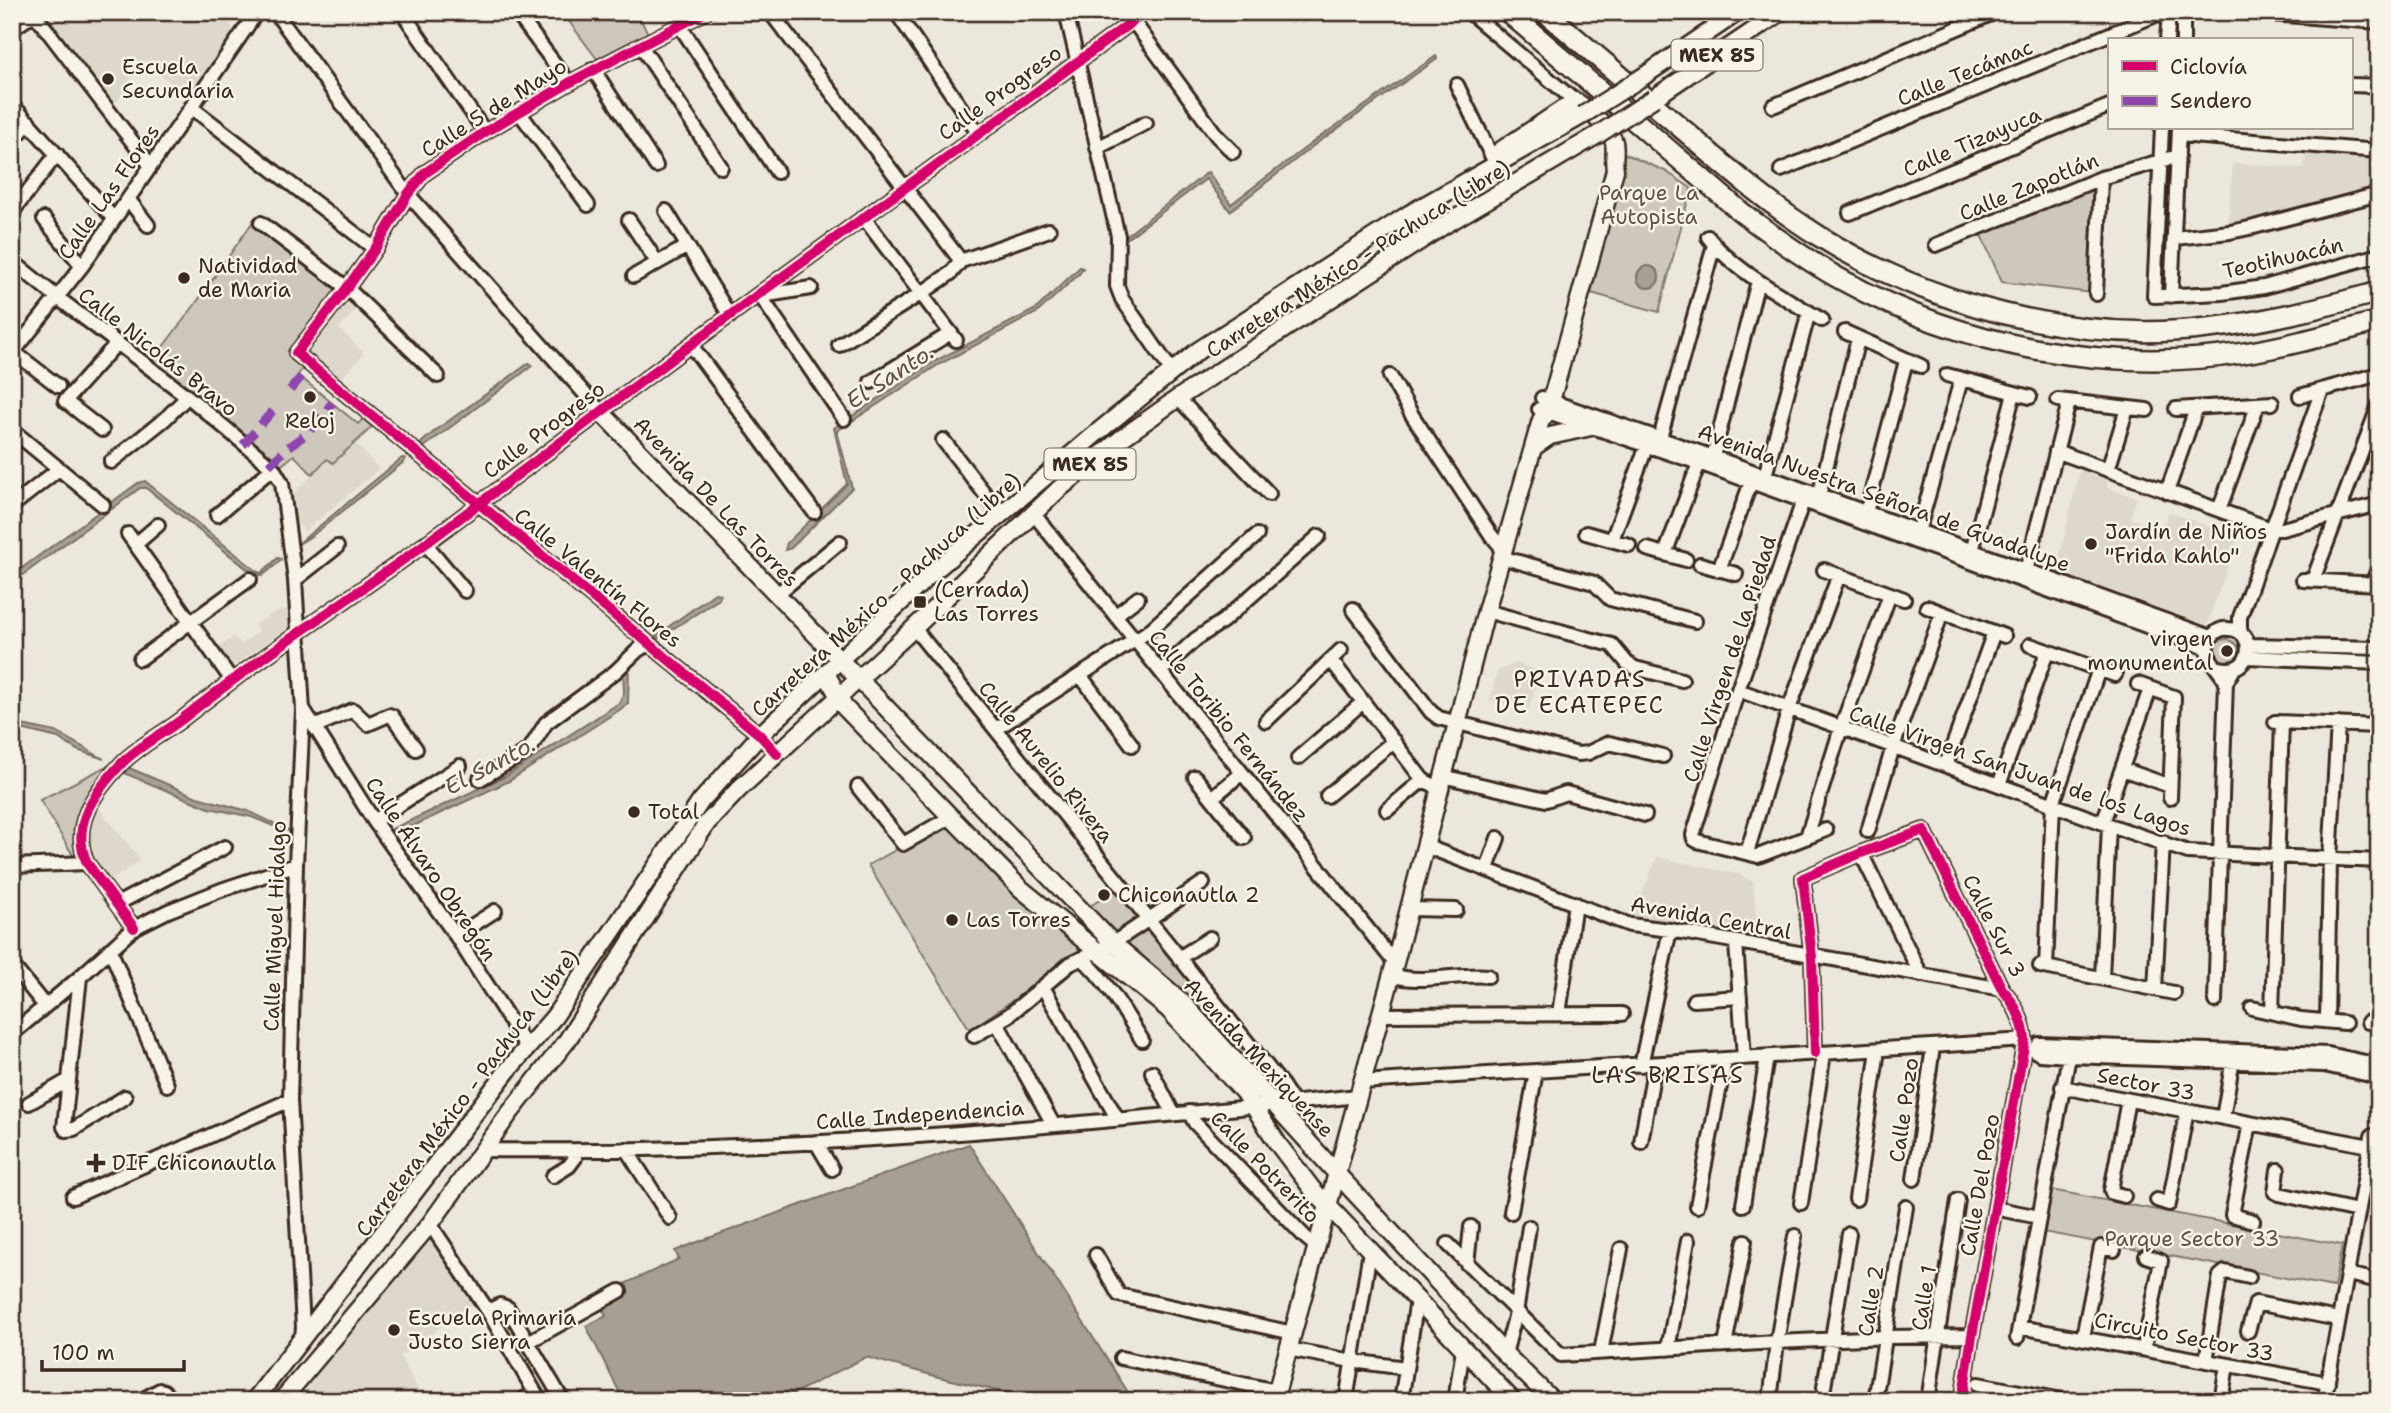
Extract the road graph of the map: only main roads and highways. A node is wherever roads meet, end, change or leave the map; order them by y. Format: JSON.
{"nodes":[{"id":1,"x":1508,"y":12,"type":"edge"},
{"id":2,"x":1545,"y":12,"type":"edge"},
{"id":3,"x":1738,"y":12,"type":"edge"},
{"id":4,"x":1781,"y":12,"type":"edge"},
{"id":5,"x":1579,"y":108,"type":"junction"},
{"id":6,"x":1614,"y":151,"type":"junction"},
{"id":7,"x":1409,"y":214,"type":"junction"},
{"id":8,"x":1443,"y":226,"type":"junction"},
{"id":9,"x":2379,"y":292,"type":"edge"},
{"id":10,"x":2379,"y":321,"type":"edge"},
{"id":11,"x":600,"y":411,"type":"road end"},
{"id":12,"x":1591,"y":427,"type":"road end"},
{"id":13,"x":1534,"y":447,"type":"junction"},
{"id":14,"x":839,"y":661,"type":"junction"},
{"id":15,"x":826,"y":673,"type":"junction"},
{"id":16,"x":858,"y":679,"type":"junction"},
{"id":17,"x":839,"y":696,"type":"junction"},
{"id":18,"x":1338,"y":1175,"type":"junction"},
{"id":19,"x":1327,"y":1205,"type":"junction"},
{"id":20,"x":302,"y":1340,"type":"junction"},
{"id":21,"x":299,"y":1380,"type":"junction"},
{"id":22,"x":1499,"y":1394,"type":"edge"},
{"id":23,"x":1276,"y":1396,"type":"edge"},
{"id":24,"x":254,"y":1401,"type":"edge"},
{"id":25,"x":281,"y":1401,"type":"edge"},
{"id":26,"x":297,"y":1401,"type":"edge"},
{"id":27,"x":1513,"y":1401,"type":"edge"},
{"id":28,"x":1552,"y":1401,"type":"edge"}],
"edges":[{"from":1,"to":10,"type":"highway"},
{"from":2,"to":9,"type":"highway"},
{"from":3,"to":5,"type":"main road","name":"Carretera México - Pachuca (Libre)","number":"MEX 85","bridge":true},
{"from":4,"to":8,"type":"main road","name":"Carretera México - Pachuca (Libre)","number":"MEX 85","bridge":true},
{"from":5,"to":6,"type":"main road"},
{"from":5,"to":7,"type":"main road","name":"Carretera México - Pachuca (Libre)","number":"MEX 85"},
{"from":5,"to":7,"type":"main road"},
{"from":6,"to":8,"type":"main road"},
{"from":6,"to":13,"type":"main road"},
{"from":7,"to":14,"type":"main road","name":"Carretera México - Pachuca (Libre)","number":"MEX 85"},
{"from":8,"to":16,"type":"main road","name":"Carretera México - Pachuca (Libre)","number":"MEX 85"},
{"from":11,"to":14,"type":"main road","name":"Avenida De Las Torres"},
{"from":12,"to":13,"type":"main road"},
{"from":13,"to":18,"type":"main road"},
{"from":14,"to":15,"type":"main road","name":"Carretera México - Pachuca (Libre)","number":"MEX 85"},
{"from":14,"to":16,"type":"main road","name":"Avenida Mexiquense"},
{"from":15,"to":17,"type":"main road","name":"Avenida Mexiquense"},
{"from":15,"to":20,"type":"main road","name":"Carretera México - Pachuca (Libre)","number":"MEX 85"},
{"from":16,"to":17,"type":"main road","name":"Carretera México - Pachuca (Libre)","number":"MEX 85"},
{"from":16,"to":18,"type":"main road","name":"Avenida Mexiquense"},
{"from":17,"to":19,"type":"main road","name":"Avenida Mexiquense"},
{"from":17,"to":21,"type":"main road","name":"Carretera México - Pachuca (Libre)","number":"MEX 85"},
{"from":18,"to":19,"type":"main road"},
{"from":18,"to":28,"type":"main road","name":"Avenida Mexiquense"},
{"from":19,"to":22,"type":"main road","name":"Avenida Mexiquense"},
{"from":19,"to":23,"type":"main road"},
{"from":20,"to":21,"type":"main road","name":"Calle Miguel Hidalgo"},
{"from":20,"to":24,"type":"main road","name":"Carretera México - Pachuca (Libre)","number":"MEX 85"},
{"from":21,"to":25,"type":"main road","name":"Carretera México - Pachuca (Libre)","number":"MEX 85"},
{"from":21,"to":26,"type":"main road","name":"Calle Miguel Hidalgo"},
{"from":22,"to":27,"type":"main road","name":"Avenida Mexiquense"}]}
